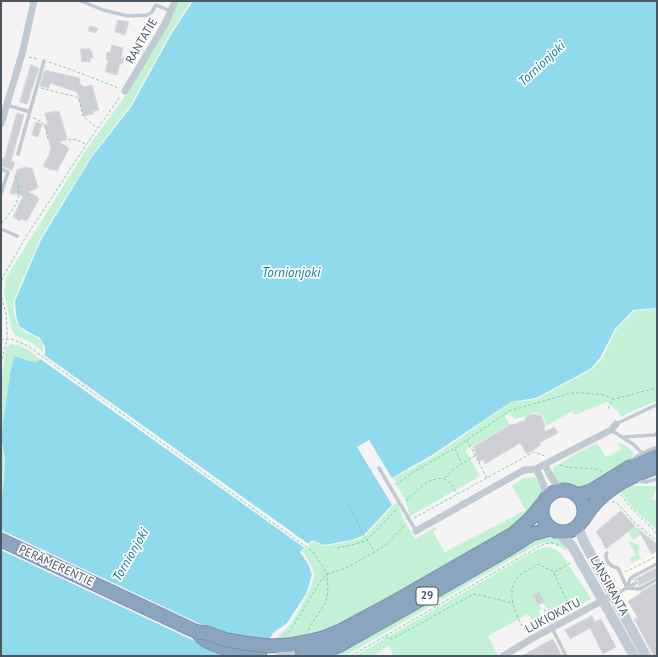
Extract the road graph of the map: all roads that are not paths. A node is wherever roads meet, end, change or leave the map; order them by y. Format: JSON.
{"nodes":[{"id":1,"x":34,"y":1,"type":"edge"},
{"id":2,"x":82,"y":1,"type":"edge"},
{"id":3,"x":175,"y":1,"type":"edge"},
{"id":4,"x":170,"y":11,"type":"junction"},
{"id":5,"x":44,"y":61,"type":"road end"},
{"id":6,"x":125,"y":91,"type":"road end"},
{"id":7,"x":7,"y":105,"type":"junction"},
{"id":8,"x":29,"y":114,"type":"junction"},
{"id":9,"x":1,"y":124,"type":"edge"},
{"id":10,"x":18,"y":154,"type":"dead end"},
{"id":11,"x":1,"y":169,"type":"edge"},
{"id":12,"x":1,"y":194,"type":"edge"},
{"id":13,"x":1,"y":229,"type":"edge"},
{"id":14,"x":17,"y":236,"type":"dead end"},
{"id":15,"x":657,"y":406,"type":"edge"},
{"id":16,"x":616,"y":424,"type":"joint"},
{"id":17,"x":611,"y":430,"type":"junction"},
{"id":18,"x":657,"y":433,"type":"edge"},
{"id":19,"x":623,"y":438,"type":"junction"},
{"id":20,"x":657,"y":447,"type":"edge"},
{"id":21,"x":642,"y":453,"type":"junction"},
{"id":22,"x":657,"y":456,"type":"edge"},
{"id":23,"x":545,"y":464,"type":"junction"},
{"id":24,"x":657,"y":466,"type":"edge"},
{"id":25,"x":379,"y":468,"type":"dead end"},
{"id":26,"x":536,"y":469,"type":"junction"},
{"id":27,"x":630,"y":472,"type":"junction"},
{"id":28,"x":657,"y":480,"type":"edge"},
{"id":29,"x":562,"y":490,"type":"junction"},
{"id":30,"x":576,"y":495,"type":"junction"},
{"id":31,"x":545,"y":500,"type":"junction"},
{"id":32,"x":580,"y":523,"type":"junction"},
{"id":33,"x":554,"y":530,"type":"junction"},
{"id":34,"x":416,"y":531,"type":"joint"},
{"id":35,"x":1,"y":540,"type":"edge"},
{"id":36,"x":607,"y":553,"type":"dead end"},
{"id":37,"x":657,"y":564,"type":"edge"},
{"id":38,"x":657,"y":579,"type":"edge"},
{"id":39,"x":636,"y":583,"type":"dead end"},
{"id":40,"x":628,"y":588,"type":"junction"},
{"id":41,"x":613,"y":595,"type":"junction"},
{"id":42,"x":603,"y":601,"type":"junction"},
{"id":43,"x":552,"y":625,"type":"junction"},
{"id":44,"x":197,"y":632,"type":"junction"},
{"id":45,"x":282,"y":647,"type":"edge"},
{"id":46,"x":259,"y":656,"type":"edge"},
{"id":47,"x":301,"y":656,"type":"edge"},
{"id":48,"x":503,"y":656,"type":"edge"},
{"id":49,"x":566,"y":656,"type":"edge"},
{"id":50,"x":634,"y":656,"type":"edge"},
{"id":51,"x":646,"y":656,"type":"edge"}],
"edges":[{"from":1,"to":7,"type":"street"},
{"from":2,"to":4,"type":"lane"},
{"from":3,"to":4,"type":"street","name":"RANTATIE"},
{"from":4,"to":6,"type":"street","name":"RANTATIE"},
{"from":5,"to":8,"type":"lane"},
{"from":7,"to":8,"type":"lane"},
{"from":7,"to":9,"type":"street"},
{"from":8,"to":10,"type":"lane"},
{"from":11,"to":12,"type":"lane"},
{"from":13,"to":14,"type":"lane"},
{"from":15,"to":16,"type":"lane"},
{"from":16,"to":17,"type":"street"},
{"from":17,"to":19,"type":"lane"},
{"from":17,"to":23,"type":"street"},
{"from":18,"to":19,"type":"lane"},
{"from":19,"to":21,"type":"lane"},
{"from":20,"to":21,"type":"lane"},
{"from":21,"to":27,"type":"lane"},
{"from":22,"to":27,"type":"highway"},
{"from":23,"to":26,"type":"street"},
{"from":23,"to":29,"type":"street"},
{"from":24,"to":27,"type":"highway"},
{"from":25,"to":34,"type":"lane"},
{"from":26,"to":31,"type":"street"},
{"from":26,"to":34,"type":"street"},
{"from":27,"to":28,"type":"lane"},
{"from":27,"to":30,"type":"highway"},
{"from":27,"to":32,"type":"highway"},
{"from":29,"to":30,"type":"highway"},
{"from":29,"to":31,"type":"highway","number":"29"},
{"from":30,"to":32,"type":"highway"},
{"from":31,"to":33,"type":"highway"},
{"from":31,"to":45,"type":"highway","number":"29"},
{"from":32,"to":33,"type":"highway","number":"29"},
{"from":32,"to":41,"type":"street","name":"LÄNSIRANTA"},
{"from":33,"to":42,"type":"street","name":"LÄNSIRANTA"},
{"from":33,"to":47,"type":"highway","number":"29"},
{"from":35,"to":44,"type":"highway","name":"PERÄMERENTIE","number":"29"},
{"from":36,"to":40,"type":"lane"},
{"from":37,"to":40,"type":"lane"},
{"from":38,"to":40,"type":"lane"},
{"from":39,"to":40,"type":"lane"},
{"from":40,"to":41,"type":"lane"},
{"from":41,"to":42,"type":"street","name":"LUKIOKATU"},
{"from":41,"to":51,"type":"street","name":"LÄNSIRANTA"},
{"from":42,"to":43,"type":"street","name":"LUKIOKATU"},
{"from":42,"to":50,"type":"street","name":"LÄNSIRANTA"},
{"from":43,"to":48,"type":"street","name":"LUKIOKATU"},
{"from":43,"to":49,"type":"lane"},
{"from":44,"to":45,"type":"highway","name":"PERÄMERENTIE","number":"29","bridge":true},
{"from":44,"to":46,"type":"highway","name":"PERÄMERENTIE","number":"29"}]}
